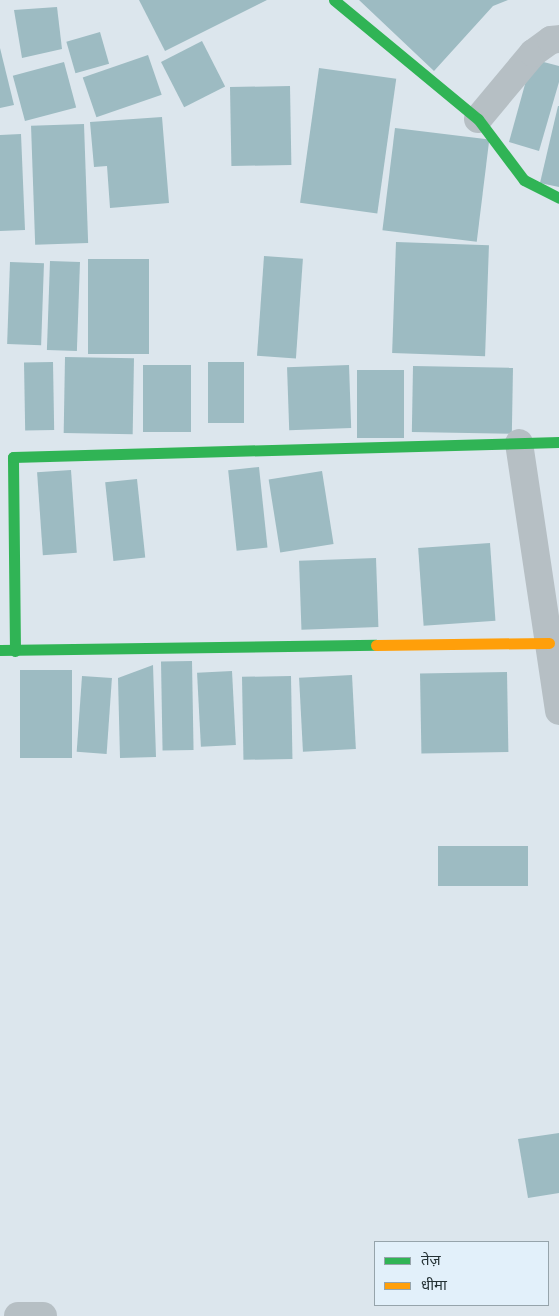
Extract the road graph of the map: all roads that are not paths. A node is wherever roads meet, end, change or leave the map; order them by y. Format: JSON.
{"nodes":[{"id":1,"x":334,"y":0,"type":"edge"},
{"id":2,"x":559,"y":39,"type":"edge"},
{"id":3,"x":478,"y":119,"type":"junction"},
{"id":4,"x":559,"y":198,"type":"edge"},
{"id":5,"x":559,"y":442,"type":"edge"},
{"id":6,"x":519,"y":443,"type":"junction"},
{"id":7,"x":549,"y":643,"type":"junction"},
{"id":8,"x":0,"y":650,"type":"edge"},
{"id":9,"x":15,"y":651,"type":"junction"},
{"id":10,"x":557,"y":669,"type":"edge"},
{"id":11,"x":559,"y":711,"type":"edge"},
{"id":12,"x":18,"y":1316,"type":"edge"},
{"id":13,"x":43,"y":1316,"type":"edge"}],
"edges":[{"from":1,"to":3,"type":"street"},
{"from":2,"to":3,"type":"street"},
{"from":3,"to":4,"type":"street"},
{"from":5,"to":6,"type":"street"},
{"from":6,"to":7,"type":"street"},
{"from":6,"to":9,"type":"street"},
{"from":7,"to":9,"type":"street"},
{"from":7,"to":10,"type":"street"},
{"from":8,"to":9,"type":"street"},
{"from":10,"to":11,"type":"street"},
{"from":12,"to":13,"type":"street"}]}
